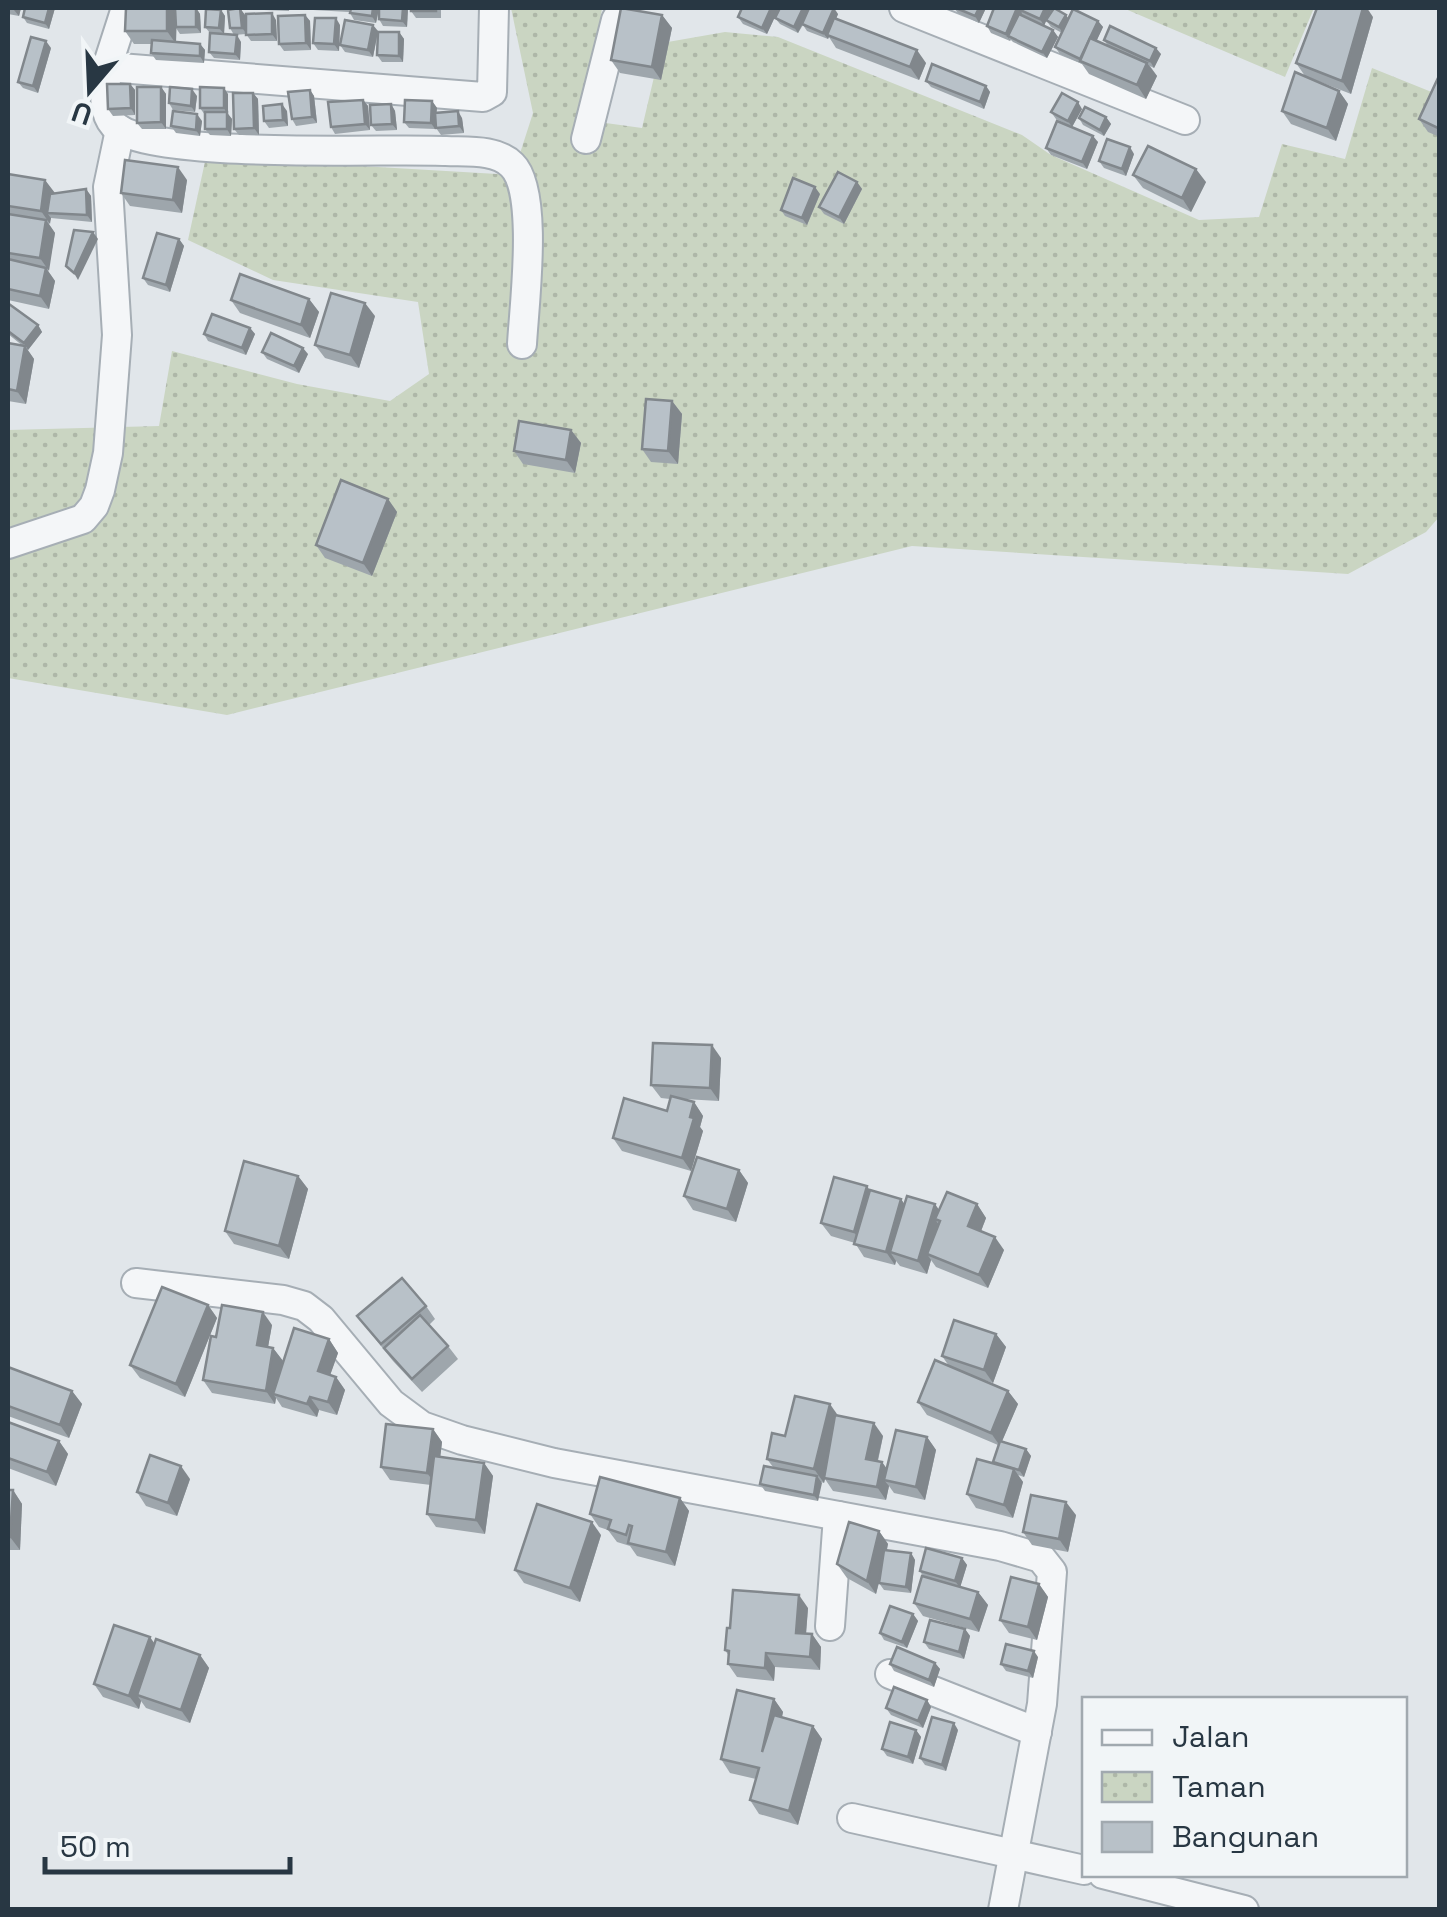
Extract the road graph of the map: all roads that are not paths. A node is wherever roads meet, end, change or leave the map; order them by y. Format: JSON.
{"nodes":[{"id":1,"x":126,"y":8,"type":"edge"},
{"id":2,"x":494,"y":8,"type":"edge"},
{"id":3,"x":623,"y":8,"type":"edge"},
{"id":4,"x":904,"y":8,"type":"edge"},
{"id":5,"x":106,"y":67,"type":"junction"},
{"id":6,"x":1184,"y":120,"type":"dead end"},
{"id":7,"x":120,"y":130,"type":"junction"},
{"id":8,"x":586,"y":139,"type":"dead end"},
{"id":9,"x":522,"y":344,"type":"dead end"},
{"id":10,"x":8,"y":544,"type":"edge"},
{"id":11,"x":136,"y":1283,"type":"dead end"},
{"id":12,"x":838,"y":1516,"type":"junction"},
{"id":13,"x":830,"y":1626,"type":"dead end"},
{"id":14,"x":890,"y":1674,"type":"edge"},
{"id":15,"x":1037,"y":1732,"type":"junction"},
{"id":16,"x":852,"y":1818,"type":"dead end"},
{"id":17,"x":1016,"y":1854,"type":"junction"},
{"id":18,"x":1082,"y":1870,"type":"edge"},
{"id":19,"x":1115,"y":1877,"type":"edge"},
{"id":20,"x":1003,"y":1910,"type":"edge"},
{"id":21,"x":1244,"y":1910,"type":"edge"}],
"edges":[{"from":1,"to":5,"type":"street"},
{"from":2,"to":5,"type":"street"},
{"from":3,"to":8,"type":"street"},
{"from":4,"to":6,"type":"street"},
{"from":5,"to":7,"type":"street"},
{"from":7,"to":9,"type":"street"},
{"from":7,"to":10,"type":"street"},
{"from":11,"to":12,"type":"street"},
{"from":12,"to":13,"type":"street"},
{"from":12,"to":15,"type":"street"},
{"from":14,"to":15,"type":"street"},
{"from":15,"to":17,"type":"street"},
{"from":16,"to":17,"type":"street"},
{"from":17,"to":18,"type":"street"},
{"from":17,"to":20,"type":"street"},
{"from":19,"to":21,"type":"street"}]}
